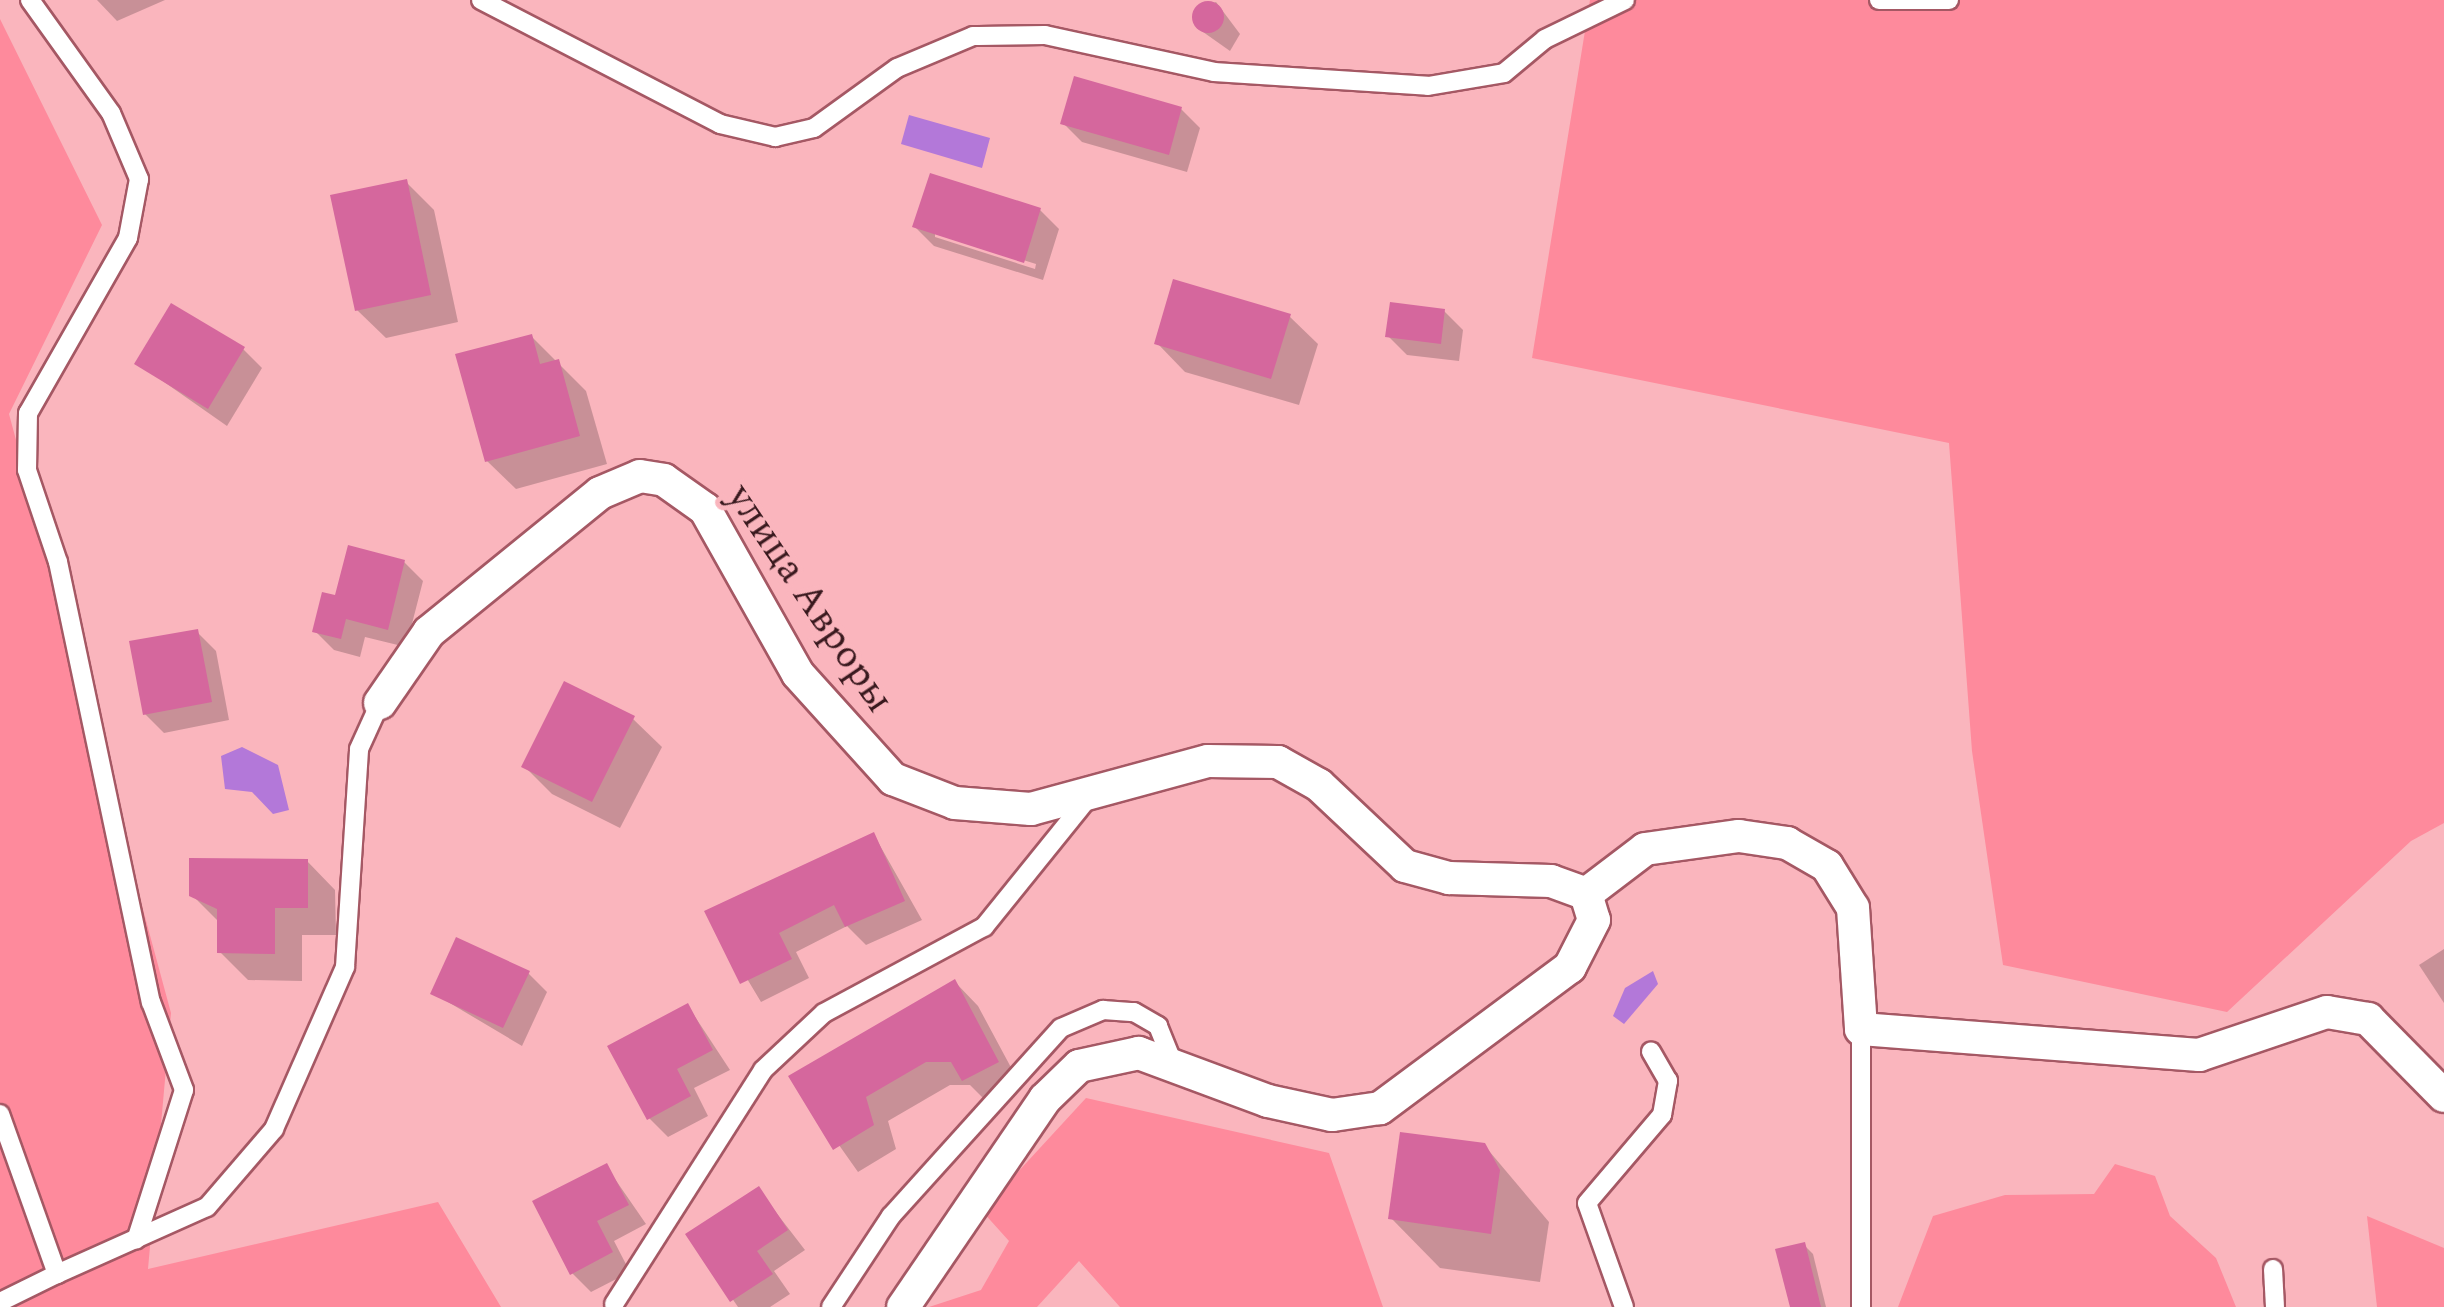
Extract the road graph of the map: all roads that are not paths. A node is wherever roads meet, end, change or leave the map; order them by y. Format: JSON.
{"nodes":[{"id":1,"x":30,"y":0,"type":"edge"},
{"id":2,"x":480,"y":0,"type":"edge"},
{"id":3,"x":1625,"y":0,"type":"edge"},
{"id":4,"x":1879,"y":0,"type":"edge"},
{"id":5,"x":1948,"y":0,"type":"edge"},
{"id":6,"x":380,"y":703,"type":"joint"},
{"id":7,"x":1088,"y":798,"type":"junction"},
{"id":8,"x":1586,"y":894,"type":"junction"},
{"id":9,"x":1861,"y":1030,"type":"junction"},
{"id":10,"x":1650,"y":1052,"type":"dead end"},
{"id":11,"x":1172,"y":1063,"type":"junction"},
{"id":12,"x":2444,"y":1096,"type":"edge"},
{"id":13,"x":0,"y":1114,"type":"edge"},
{"id":14,"x":136,"y":1240,"type":"junction"},
{"id":15,"x":2273,"y":1269,"type":"dead end"},
{"id":16,"x":57,"y":1274,"type":"junction"},
{"id":17,"x":0,"y":1302,"type":"edge"},
{"id":18,"x":614,"y":1304,"type":"dead end"},
{"id":19,"x":831,"y":1307,"type":"edge"},
{"id":20,"x":903,"y":1307,"type":"edge"},
{"id":21,"x":1624,"y":1307,"type":"edge"},
{"id":22,"x":1861,"y":1307,"type":"edge"},
{"id":23,"x":2275,"y":1307,"type":"edge"}],
"edges":[{"from":1,"to":14,"type":"lane"},
{"from":2,"to":3,"type":"lane"},
{"from":4,"to":5,"type":"lane"},
{"from":6,"to":7,"type":"street","name":"улица Авроры"},
{"from":6,"to":14,"type":"lane"},
{"from":7,"to":8,"type":"street","name":"улица Авроры"},
{"from":7,"to":18,"type":"lane"},
{"from":8,"to":9,"type":"street"},
{"from":8,"to":11,"type":"street"},
{"from":9,"to":12,"type":"street"},
{"from":9,"to":22,"type":"lane"},
{"from":10,"to":21,"type":"lane"},
{"from":11,"to":19,"type":"lane"},
{"from":11,"to":20,"type":"street"},
{"from":13,"to":16,"type":"lane"},
{"from":14,"to":16,"type":"lane"},
{"from":15,"to":23,"type":"lane"},
{"from":16,"to":17,"type":"lane"}]}
